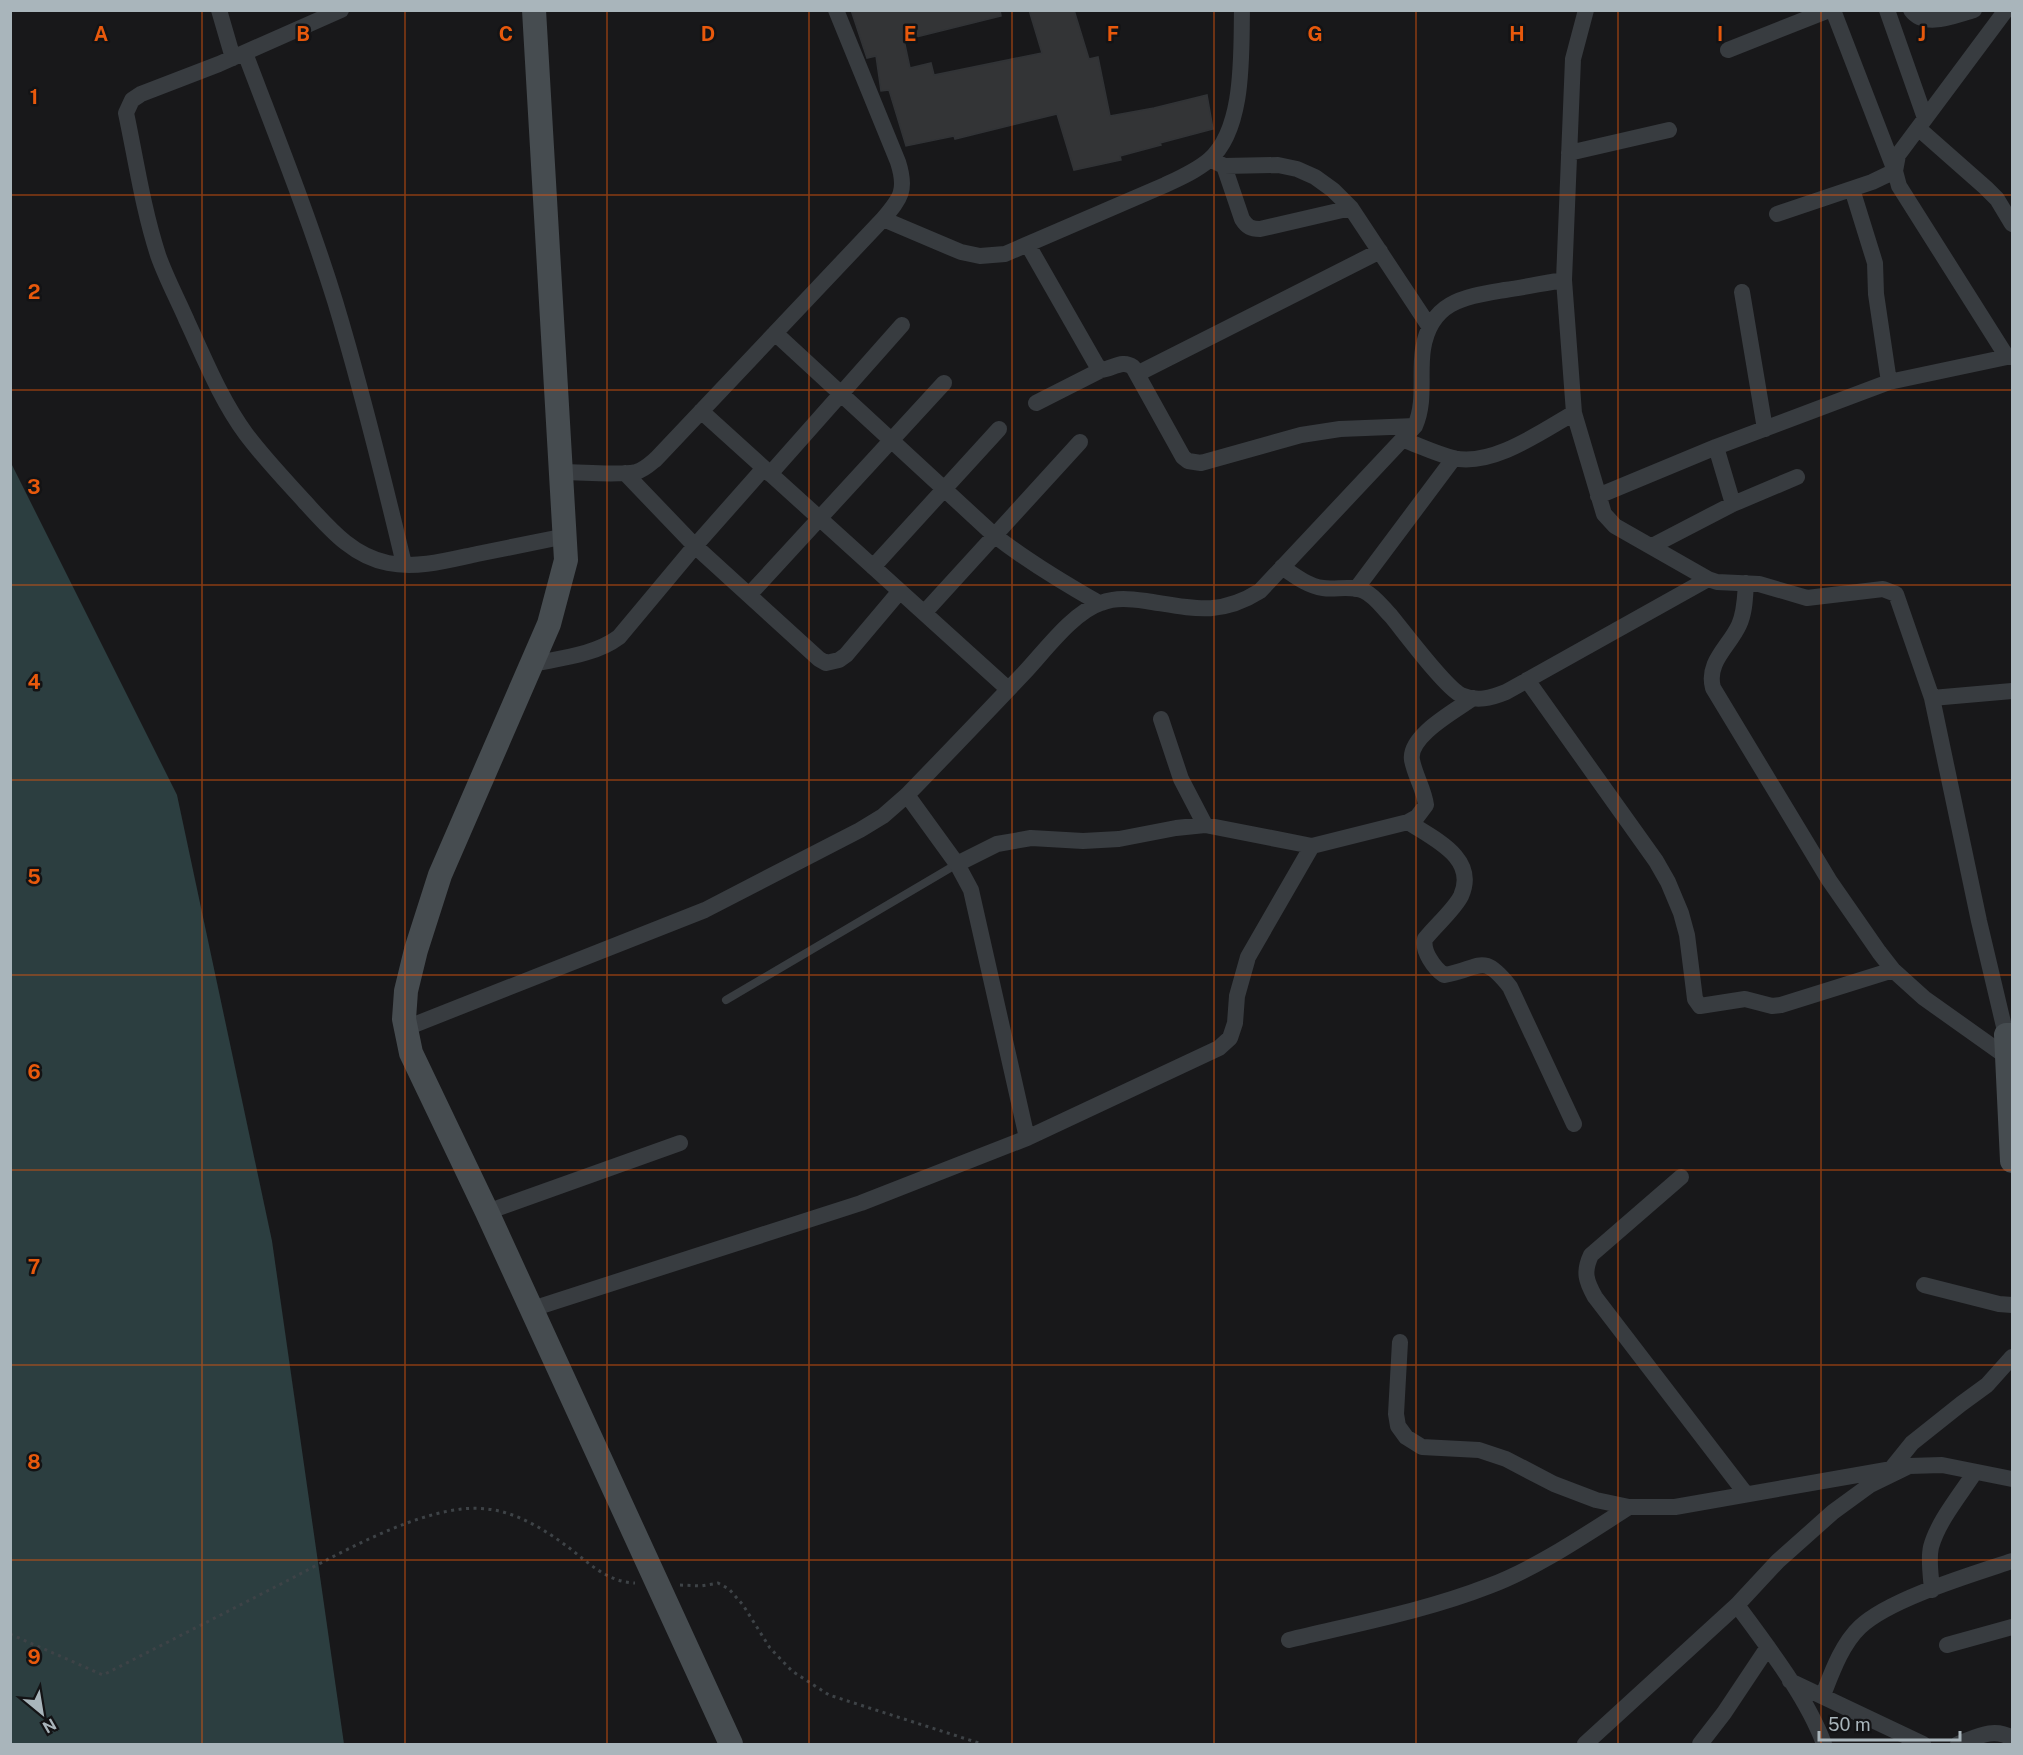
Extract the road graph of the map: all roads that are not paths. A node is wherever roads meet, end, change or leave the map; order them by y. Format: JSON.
{"nodes":[{"id":1,"x":219,"y":10,"type":"edge"},
{"id":2,"x":341,"y":10,"type":"edge"},
{"id":3,"x":534,"y":10,"type":"edge"},
{"id":4,"x":836,"y":10,"type":"edge"},
{"id":5,"x":1242,"y":10,"type":"edge"},
{"id":6,"x":1586,"y":10,"type":"edge"},
{"id":7,"x":1831,"y":10,"type":"edge"},
{"id":8,"x":1887,"y":10,"type":"edge"},
{"id":9,"x":1911,"y":10,"type":"edge"},
{"id":10,"x":1974,"y":10,"type":"edge"},
{"id":11,"x":2006,"y":10,"type":"edge"},
{"id":12,"x":1728,"y":50,"type":"dead end"},
{"id":13,"x":239,"y":55,"type":"junction"},
{"id":14,"x":1922,"y":123,"type":"junction"},
{"id":15,"x":1669,"y":130,"type":"dead end"},
{"id":16,"x":1569,"y":153,"type":"junction"},
{"id":17,"x":1217,"y":163,"type":"junction"},
{"id":18,"x":1895,"y":171,"type":"junction"},
{"id":19,"x":1852,"y":189,"type":"junction"},
{"id":20,"x":1352,"y":208,"type":"junction"},
{"id":21,"x":1777,"y":214,"type":"dead end"},
{"id":22,"x":883,"y":219,"type":"junction"},
{"id":23,"x":2013,"y":224,"type":"edge"},
{"id":24,"x":1028,"y":245,"type":"junction"},
{"id":25,"x":1380,"y":251,"type":"junction"},
{"id":26,"x":1564,"y":280,"type":"junction"},
{"id":27,"x":1743,"y":292,"type":"dead end"},
{"id":28,"x":902,"y":325,"type":"dead end"},
{"id":29,"x":1429,"y":326,"type":"junction"},
{"id":30,"x":775,"y":333,"type":"junction"},
{"id":31,"x":2010,"y":357,"type":"edge"},
{"id":32,"x":1101,"y":370,"type":"junction"},
{"id":33,"x":1137,"y":374,"type":"junction"},
{"id":34,"x":1889,"y":382,"type":"junction"},
{"id":35,"x":944,"y":383,"type":"dead end"},
{"id":36,"x":842,"y":394,"type":"junction"},
{"id":37,"x":1036,"y":403,"type":"dead end"},
{"id":38,"x":701,"y":411,"type":"junction"},
{"id":39,"x":1574,"y":413,"type":"junction"},
{"id":40,"x":1416,"y":426,"type":"junction"},
{"id":41,"x":999,"y":429,"type":"dead end"},
{"id":42,"x":1765,"y":429,"type":"junction"},
{"id":43,"x":1404,"y":440,"type":"junction"},
{"id":44,"x":892,"y":441,"type":"junction"},
{"id":45,"x":1080,"y":442,"type":"dead end"},
{"id":46,"x":1716,"y":447,"type":"junction"},
{"id":47,"x":1454,"y":458,"type":"junction"},
{"id":48,"x":767,"y":471,"type":"junction"},
{"id":49,"x":562,"y":472,"type":"junction"},
{"id":50,"x":625,"y":473,"type":"junction"},
{"id":51,"x":1797,"y":477,"type":"dead end"},
{"id":52,"x":944,"y":489,"type":"junction"},
{"id":53,"x":1598,"y":496,"type":"junction"},
{"id":54,"x":1733,"y":504,"type":"junction"},
{"id":55,"x":820,"y":519,"type":"junction"},
{"id":56,"x":994,"y":535,"type":"junction"},
{"id":57,"x":566,"y":536,"type":"junction"},
{"id":58,"x":695,"y":546,"type":"junction"},
{"id":59,"x":1652,"y":546,"type":"junction"},
{"id":60,"x":404,"y":564,"type":"junction"},
{"id":61,"x":873,"y":567,"type":"junction"},
{"id":62,"x":1282,"y":567,"type":"junction"},
{"id":63,"x":1708,"y":579,"type":"junction"},
{"id":64,"x":1746,"y":583,"type":"junction"},
{"id":65,"x":1356,"y":589,"type":"junction"},
{"id":66,"x":900,"y":591,"type":"junction"},
{"id":67,"x":749,"y":595,"type":"junction"},
{"id":68,"x":1099,"y":603,"type":"junction"},
{"id":69,"x":924,"y":613,"type":"junction"},
{"id":70,"x":532,"y":664,"type":"junction"},
{"id":71,"x":1527,"y":680,"type":"junction"},
{"id":72,"x":1008,"y":689,"type":"junction"},
{"id":73,"x":2013,"y":691,"type":"edge"},
{"id":74,"x":1473,"y":698,"type":"junction"},
{"id":75,"x":1932,"y":698,"type":"junction"},
{"id":76,"x":1161,"y":719,"type":"dead end"},
{"id":77,"x":907,"y":795,"type":"junction"},
{"id":78,"x":1408,"y":822,"type":"junction"},
{"id":79,"x":1205,"y":825,"type":"junction"},
{"id":80,"x":1312,"y":846,"type":"junction"},
{"id":81,"x":957,"y":864,"type":"junction"},
{"id":82,"x":1893,"y":970,"type":"junction"},
{"id":83,"x":726,"y":1000,"type":"dead end"},
{"id":84,"x":406,"y":1028,"type":"junction"},
{"id":85,"x":2008,"y":1042,"type":"edge"},
{"id":86,"x":1574,"y":1124,"type":"dead end"},
{"id":87,"x":1027,"y":1138,"type":"junction"},
{"id":88,"x":680,"y":1143,"type":"dead end"},
{"id":89,"x":2013,"y":1161,"type":"edge"},
{"id":90,"x":1681,"y":1177,"type":"dead end"},
{"id":91,"x":487,"y":1212,"type":"junction"},
{"id":92,"x":1924,"y":1285,"type":"dead end"},
{"id":93,"x":2013,"y":1305,"type":"edge"},
{"id":94,"x":532,"y":1309,"type":"junction"},
{"id":95,"x":1400,"y":1342,"type":"dead end"},
{"id":96,"x":2013,"y":1357,"type":"edge"},
{"id":97,"x":1909,"y":1466,"type":"junction"},
{"id":98,"x":1891,"y":1469,"type":"junction"},
{"id":99,"x":1975,"y":1472,"type":"junction"},
{"id":100,"x":2013,"y":1479,"type":"edge"},
{"id":101,"x":1746,"y":1494,"type":"junction"},
{"id":102,"x":1629,"y":1507,"type":"junction"},
{"id":103,"x":2013,"y":1561,"type":"edge"},
{"id":104,"x":1932,"y":1590,"type":"junction"},
{"id":105,"x":1737,"y":1605,"type":"junction"},
{"id":106,"x":2013,"y":1627,"type":"edge"},
{"id":107,"x":1289,"y":1640,"type":"dead end"},
{"id":108,"x":1947,"y":1646,"type":"dead end"},
{"id":109,"x":1768,"y":1647,"type":"junction"},
{"id":110,"x":1790,"y":1681,"type":"junction"},
{"id":111,"x":1822,"y":1695,"type":"junction"},
{"id":112,"x":728,"y":1735,"type":"edge"},
{"id":113,"x":2013,"y":1738,"type":"edge"},
{"id":114,"x":1585,"y":1744,"type":"edge"},
{"id":115,"x":1700,"y":1744,"type":"edge"},
{"id":116,"x":1824,"y":1744,"type":"edge"},
{"id":117,"x":1923,"y":1744,"type":"edge"},
{"id":118,"x":1958,"y":1744,"type":"edge"}],
"edges":[{"from":1,"to":13,"type":"street"},
{"from":2,"to":13,"type":"street"},
{"from":3,"to":49,"type":"street"},
{"from":4,"to":22,"type":"street"},
{"from":5,"to":17,"type":"street"},
{"from":6,"to":16,"type":"street"},
{"from":7,"to":12,"type":"street"},
{"from":7,"to":18,"type":"street"},
{"from":8,"to":14,"type":"street"},
{"from":9,"to":10,"type":"street"},
{"from":11,"to":14,"type":"street"},
{"from":13,"to":60,"type":"street"},
{"from":13,"to":60,"type":"street"},
{"from":14,"to":18,"type":"street"},
{"from":14,"to":23,"type":"street"},
{"from":15,"to":16,"type":"street"},
{"from":16,"to":26,"type":"street"},
{"from":17,"to":20,"type":"street"},
{"from":17,"to":20,"type":"street"},
{"from":17,"to":24,"type":"street"},
{"from":18,"to":19,"type":"street"},
{"from":18,"to":31,"type":"street"},
{"from":19,"to":21,"type":"street"},
{"from":19,"to":34,"type":"street"},
{"from":20,"to":25,"type":"street"},
{"from":22,"to":24,"type":"street"},
{"from":22,"to":30,"type":"street"},
{"from":24,"to":32,"type":"street"},
{"from":25,"to":29,"type":"street"},
{"from":25,"to":33,"type":"street"},
{"from":26,"to":29,"type":"street"},
{"from":26,"to":39,"type":"street"},
{"from":27,"to":42,"type":"street"},
{"from":28,"to":36,"type":"street"},
{"from":29,"to":40,"type":"street"},
{"from":30,"to":36,"type":"street"},
{"from":30,"to":38,"type":"street"},
{"from":31,"to":34,"type":"street"},
{"from":32,"to":33,"type":"street"},
{"from":32,"to":37,"type":"street"},
{"from":33,"to":40,"type":"street"},
{"from":34,"to":42,"type":"street"},
{"from":35,"to":44,"type":"street"},
{"from":36,"to":44,"type":"street"},
{"from":36,"to":48,"type":"street"},
{"from":38,"to":48,"type":"street"},
{"from":38,"to":50,"type":"street"},
{"from":39,"to":47,"type":"street"},
{"from":39,"to":53,"type":"street"},
{"from":40,"to":43,"type":"street"},
{"from":41,"to":52,"type":"street"},
{"from":42,"to":46,"type":"street"},
{"from":43,"to":47,"type":"street"},
{"from":43,"to":62,"type":"street"},
{"from":44,"to":52,"type":"street"},
{"from":44,"to":55,"type":"street"},
{"from":45,"to":56,"type":"street"},
{"from":46,"to":53,"type":"street"},
{"from":46,"to":54,"type":"street"},
{"from":47,"to":65,"type":"street"},
{"from":48,"to":55,"type":"street"},
{"from":48,"to":58,"type":"street"},
{"from":49,"to":50,"type":"street"},
{"from":49,"to":57,"type":"street"},
{"from":50,"to":58,"type":"street"},
{"from":51,"to":54,"type":"street"},
{"from":52,"to":56,"type":"street"},
{"from":52,"to":61,"type":"street"},
{"from":53,"to":59,"type":"street"},
{"from":54,"to":59,"type":"street"},
{"from":55,"to":61,"type":"street"},
{"from":55,"to":67,"type":"street"},
{"from":56,"to":68,"type":"street"},
{"from":56,"to":69,"type":"street"},
{"from":57,"to":60,"type":"street"},
{"from":57,"to":70,"type":"street"},
{"from":58,"to":67,"type":"street"},
{"from":58,"to":70,"type":"street"},
{"from":59,"to":63,"type":"street"},
{"from":61,"to":66,"type":"street"},
{"from":62,"to":65,"type":"street"},
{"from":62,"to":68,"type":"street"},
{"from":63,"to":64,"type":"street"},
{"from":63,"to":71,"type":"street"},
{"from":64,"to":75,"type":"street"},
{"from":64,"to":82,"type":"street"},
{"from":65,"to":74,"type":"street"},
{"from":66,"to":67,"type":"street"},
{"from":66,"to":69,"type":"street"},
{"from":68,"to":72,"type":"street"},
{"from":69,"to":72,"type":"street"},
{"from":70,"to":84,"type":"street"},
{"from":71,"to":74,"type":"street"},
{"from":71,"to":82,"type":"street"},
{"from":72,"to":77,"type":"street"},
{"from":73,"to":75,"type":"street"},
{"from":74,"to":78,"type":"street"},
{"from":75,"to":85,"type":"street"},
{"from":76,"to":79,"type":"street"},
{"from":77,"to":81,"type":"street"},
{"from":77,"to":84,"type":"street"},
{"from":78,"to":80,"type":"street"},
{"from":78,"to":86,"type":"street"},
{"from":79,"to":80,"type":"street"},
{"from":79,"to":81,"type":"street"},
{"from":80,"to":87,"type":"street"},
{"from":81,"to":83,"type":"lane"},
{"from":81,"to":87,"type":"street"},
{"from":82,"to":85,"type":"street"},
{"from":84,"to":91,"type":"street"},
{"from":85,"to":89,"type":"street"},
{"from":87,"to":94,"type":"street"},
{"from":88,"to":91,"type":"street"},
{"from":90,"to":101,"type":"street"},
{"from":91,"to":94,"type":"street"},
{"from":92,"to":93,"type":"street"},
{"from":94,"to":112,"type":"street"},
{"from":95,"to":102,"type":"street"},
{"from":96,"to":98,"type":"street"},
{"from":97,"to":98,"type":"street"},
{"from":97,"to":99,"type":"street"},
{"from":97,"to":105,"type":"street"},
{"from":98,"to":101,"type":"street"},
{"from":99,"to":100,"type":"street"},
{"from":99,"to":104,"type":"street"},
{"from":101,"to":102,"type":"street"},
{"from":102,"to":107,"type":"street"},
{"from":103,"to":104,"type":"street"},
{"from":104,"to":111,"type":"street"},
{"from":105,"to":109,"type":"street"},
{"from":105,"to":114,"type":"street"},
{"from":106,"to":108,"type":"street"},
{"from":109,"to":110,"type":"street"},
{"from":109,"to":115,"type":"street"},
{"from":110,"to":111,"type":"street"},
{"from":110,"to":116,"type":"street"},
{"from":111,"to":117,"type":"street"},
{"from":113,"to":118,"type":"street"}]}
